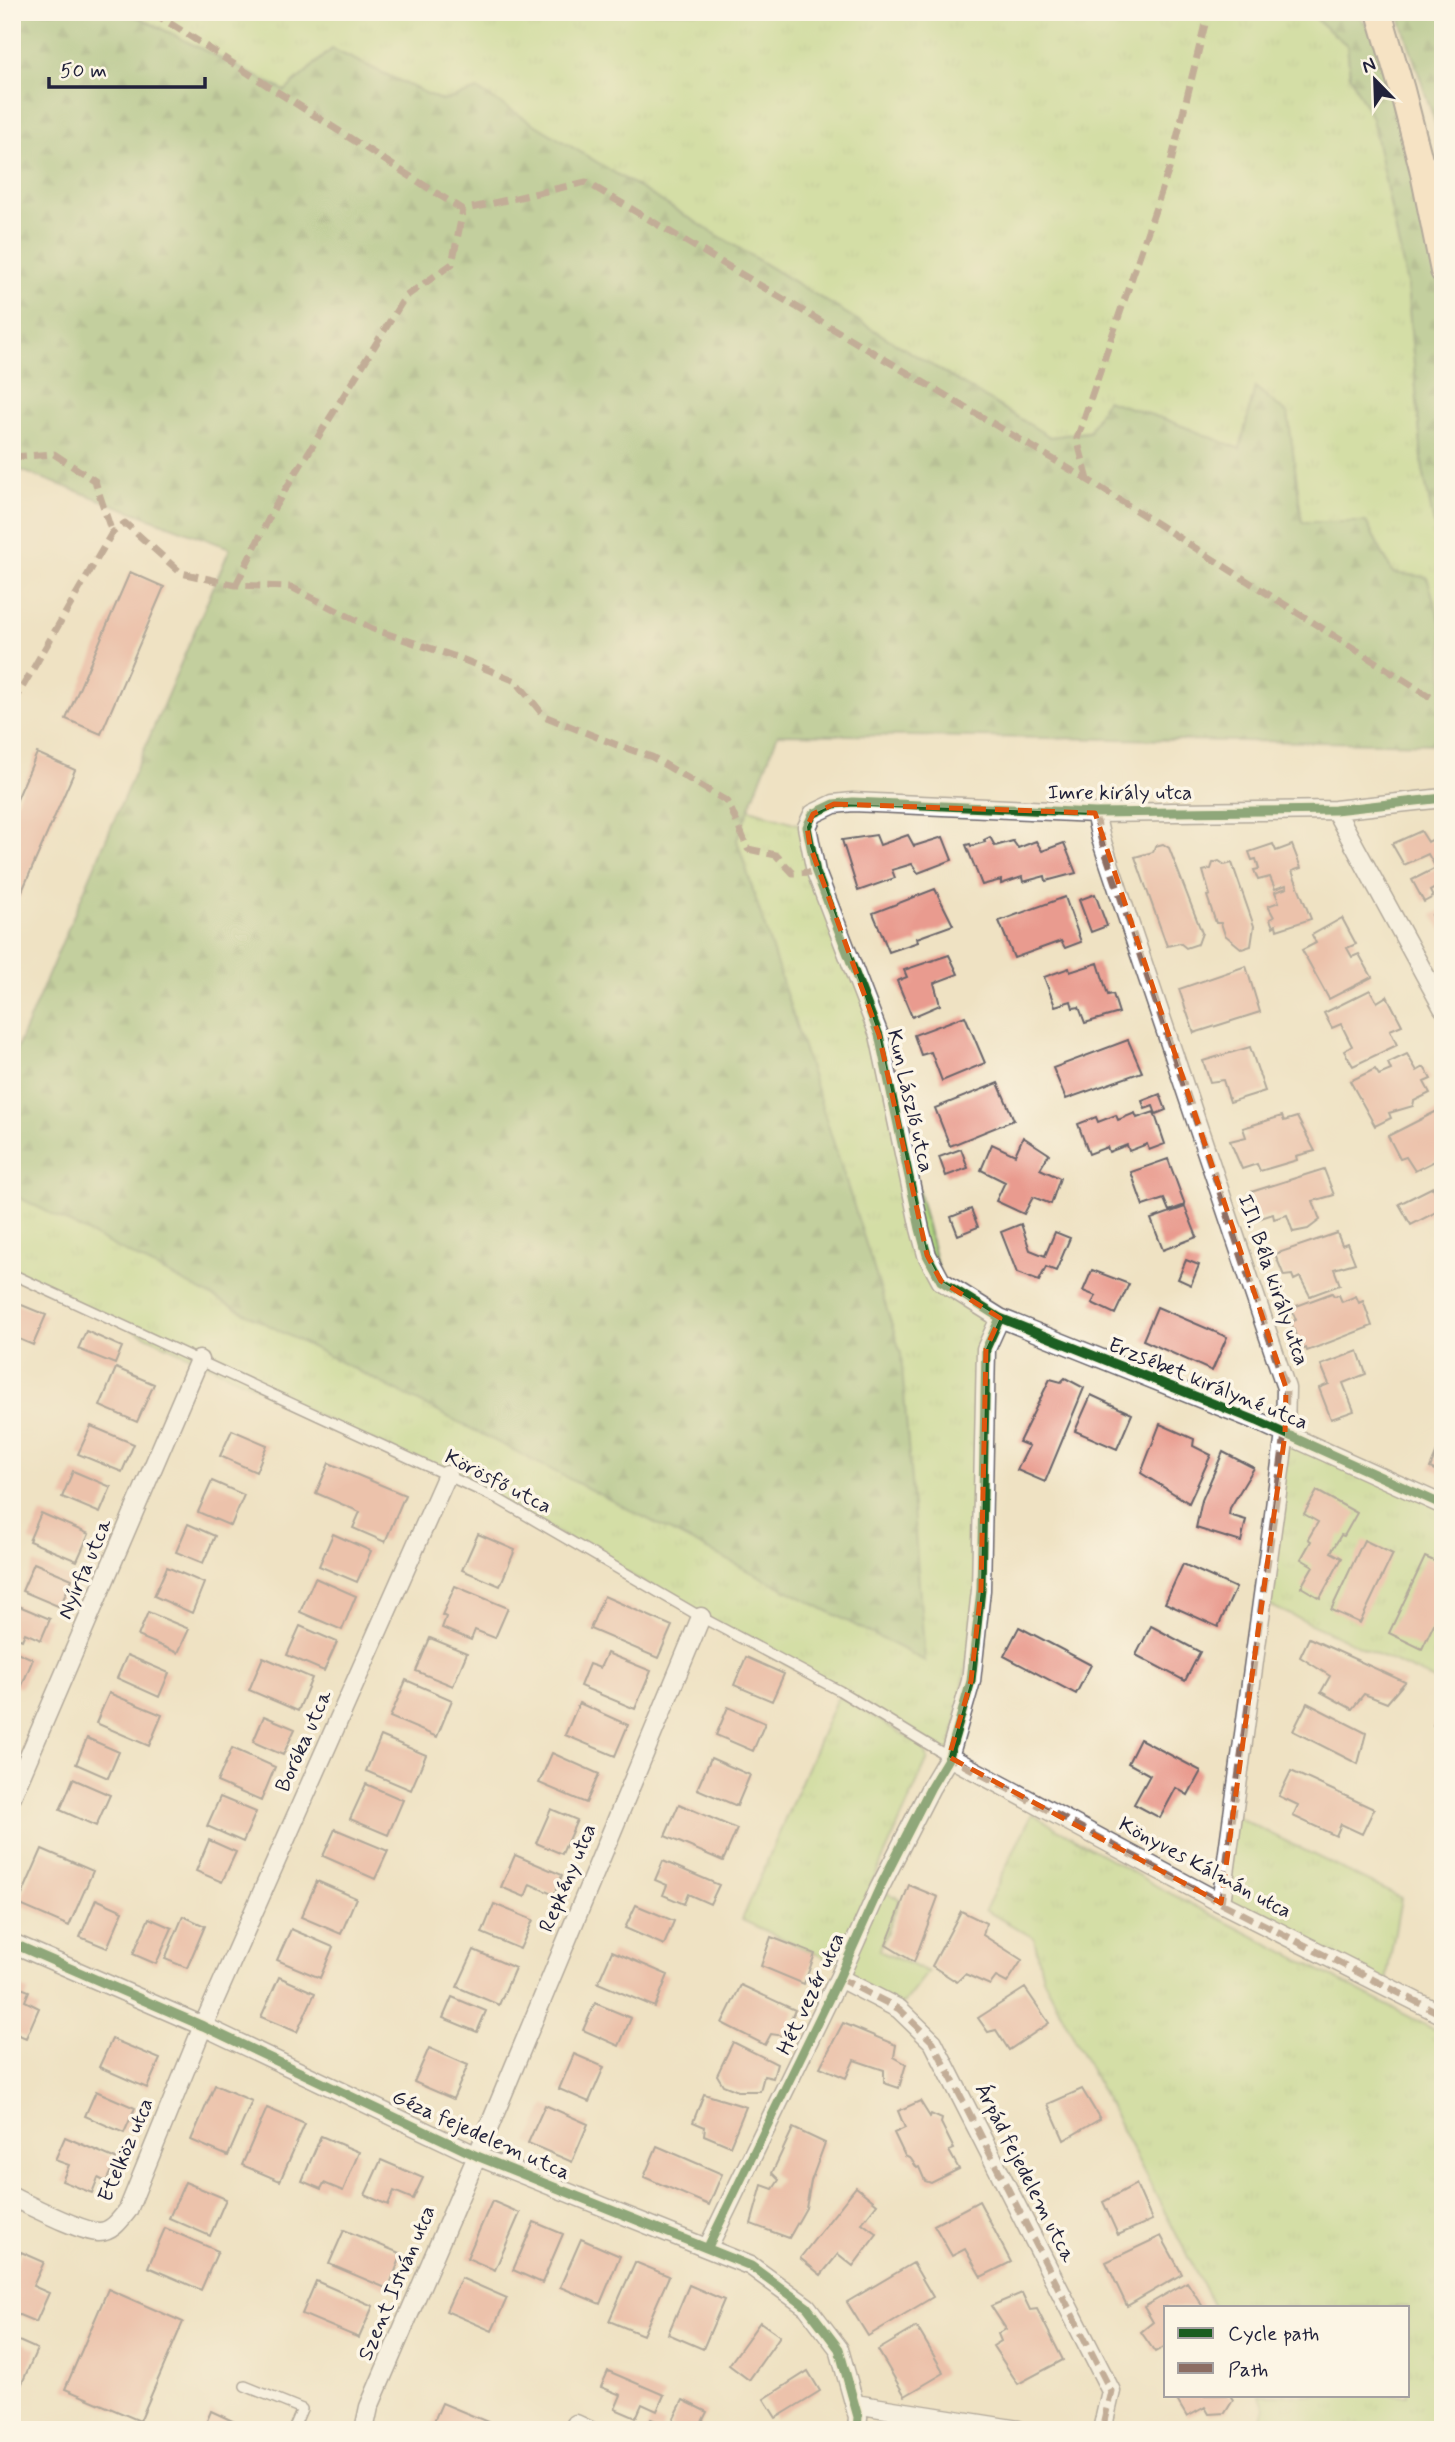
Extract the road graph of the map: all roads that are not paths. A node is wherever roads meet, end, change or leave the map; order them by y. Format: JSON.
{"nodes":[{"id":1,"x":1378,"y":12,"type":"edge"},
{"id":2,"x":1433,"y":167,"type":"edge"},
{"id":3,"x":1443,"y":271,"type":"edge"},
{"id":4,"x":1443,"y":798,"type":"edge"},
{"id":5,"x":1335,"y":810,"type":"junction"},
{"id":6,"x":1095,"y":813,"type":"junction"},
{"id":7,"x":807,"y":827,"type":"joint"},
{"id":8,"x":1443,"y":1008,"type":"edge"},
{"id":9,"x":12,"y":1274,"type":"edge"},
{"id":10,"x":962,"y":1294,"type":"joint"},
{"id":11,"x":1000,"y":1318,"type":"junction"},
{"id":12,"x":199,"y":1360,"type":"junction"},
{"id":13,"x":1285,"y":1434,"type":"junction"},
{"id":14,"x":447,"y":1475,"type":"junction"},
{"id":15,"x":1443,"y":1505,"type":"edge"},
{"id":16,"x":701,"y":1617,"type":"junction"},
{"id":17,"x":949,"y":1758,"type":"junction"},
{"id":18,"x":12,"y":1796,"type":"edge"},
{"id":19,"x":1220,"y":1903,"type":"junction"},
{"id":20,"x":12,"y":1943,"type":"edge"},
{"id":21,"x":839,"y":1978,"type":"junction"},
{"id":22,"x":1443,"y":2015,"type":"edge"},
{"id":23,"x":202,"y":2026,"type":"junction"},
{"id":24,"x":477,"y":2155,"type":"junction"},
{"id":25,"x":12,"y":2197,"type":"edge"},
{"id":26,"x":708,"y":2248,"type":"junction"},
{"id":27,"x":245,"y":2386,"type":"dead end"},
{"id":28,"x":855,"y":2404,"type":"junction"},
{"id":29,"x":293,"y":2430,"type":"edge"},
{"id":30,"x":364,"y":2430,"type":"edge"},
{"id":31,"x":858,"y":2430,"type":"edge"},
{"id":32,"x":1019,"y":2430,"type":"edge"},
{"id":33,"x":1102,"y":2430,"type":"edge"}],
"edges":[{"from":1,"to":2,"type":"main road"},
{"from":2,"to":3,"type":"main road"},
{"from":4,"to":5,"type":"street","name":"Imre király utca"},
{"from":5,"to":6,"type":"street","name":"Imre király utca"},
{"from":5,"to":8,"type":"street"},
{"from":6,"to":7,"type":"street","name":"Imre király utca"},
{"from":6,"to":13,"type":"street","name":"III. Béla király utca"},
{"from":7,"to":10,"type":"street","name":"Kun László utca"},
{"from":9,"to":12,"type":"lane","name":"Körösfő utca"},
{"from":10,"to":11,"type":"street","name":"Erzsébet királyné utca"},
{"from":11,"to":13,"type":"street","name":"Erzsébet királyné utca"},
{"from":11,"to":17,"type":"street"},
{"from":12,"to":14,"type":"lane","name":"Körösfő utca"},
{"from":12,"to":18,"type":"street","name":"Nyírfa utca"},
{"from":13,"to":15,"type":"street","name":"Erzsébet királyné utca"},
{"from":13,"to":19,"type":"street","name":"III. Béla király utca"},
{"from":14,"to":16,"type":"lane","name":"Körösfő utca"},
{"from":14,"to":23,"type":"street","name":"Boróka utca"},
{"from":16,"to":17,"type":"lane","name":"Körösfő utca"},
{"from":16,"to":24,"type":"street","name":"Repkény utca"},
{"from":17,"to":19,"type":"street","name":"Könyves Kálmán utca"},
{"from":17,"to":21,"type":"street","name":"Hét vezér utca"},
{"from":19,"to":22,"type":"street","name":"Könyves Kálmán utca"},
{"from":20,"to":23,"type":"street","name":"Géza fejedelem utca"},
{"from":21,"to":26,"type":"street","name":"Hét vezér utca"},
{"from":21,"to":33,"type":"street","name":"Árpád fejedelem utca"},
{"from":23,"to":24,"type":"street","name":"Géza fejedelem utca"},
{"from":23,"to":25,"type":"street","name":"Etelköz utca"},
{"from":24,"to":26,"type":"street","name":"Géza fejedelem utca"},
{"from":24,"to":30,"type":"street","name":"Szent István utca"},
{"from":26,"to":28,"type":"street","name":"Géza fejedelem utca"},
{"from":27,"to":29,"type":"lane"},
{"from":28,"to":31,"type":"street","name":"Géza fejedelem utca"},
{"from":28,"to":32,"type":"street"}]}
